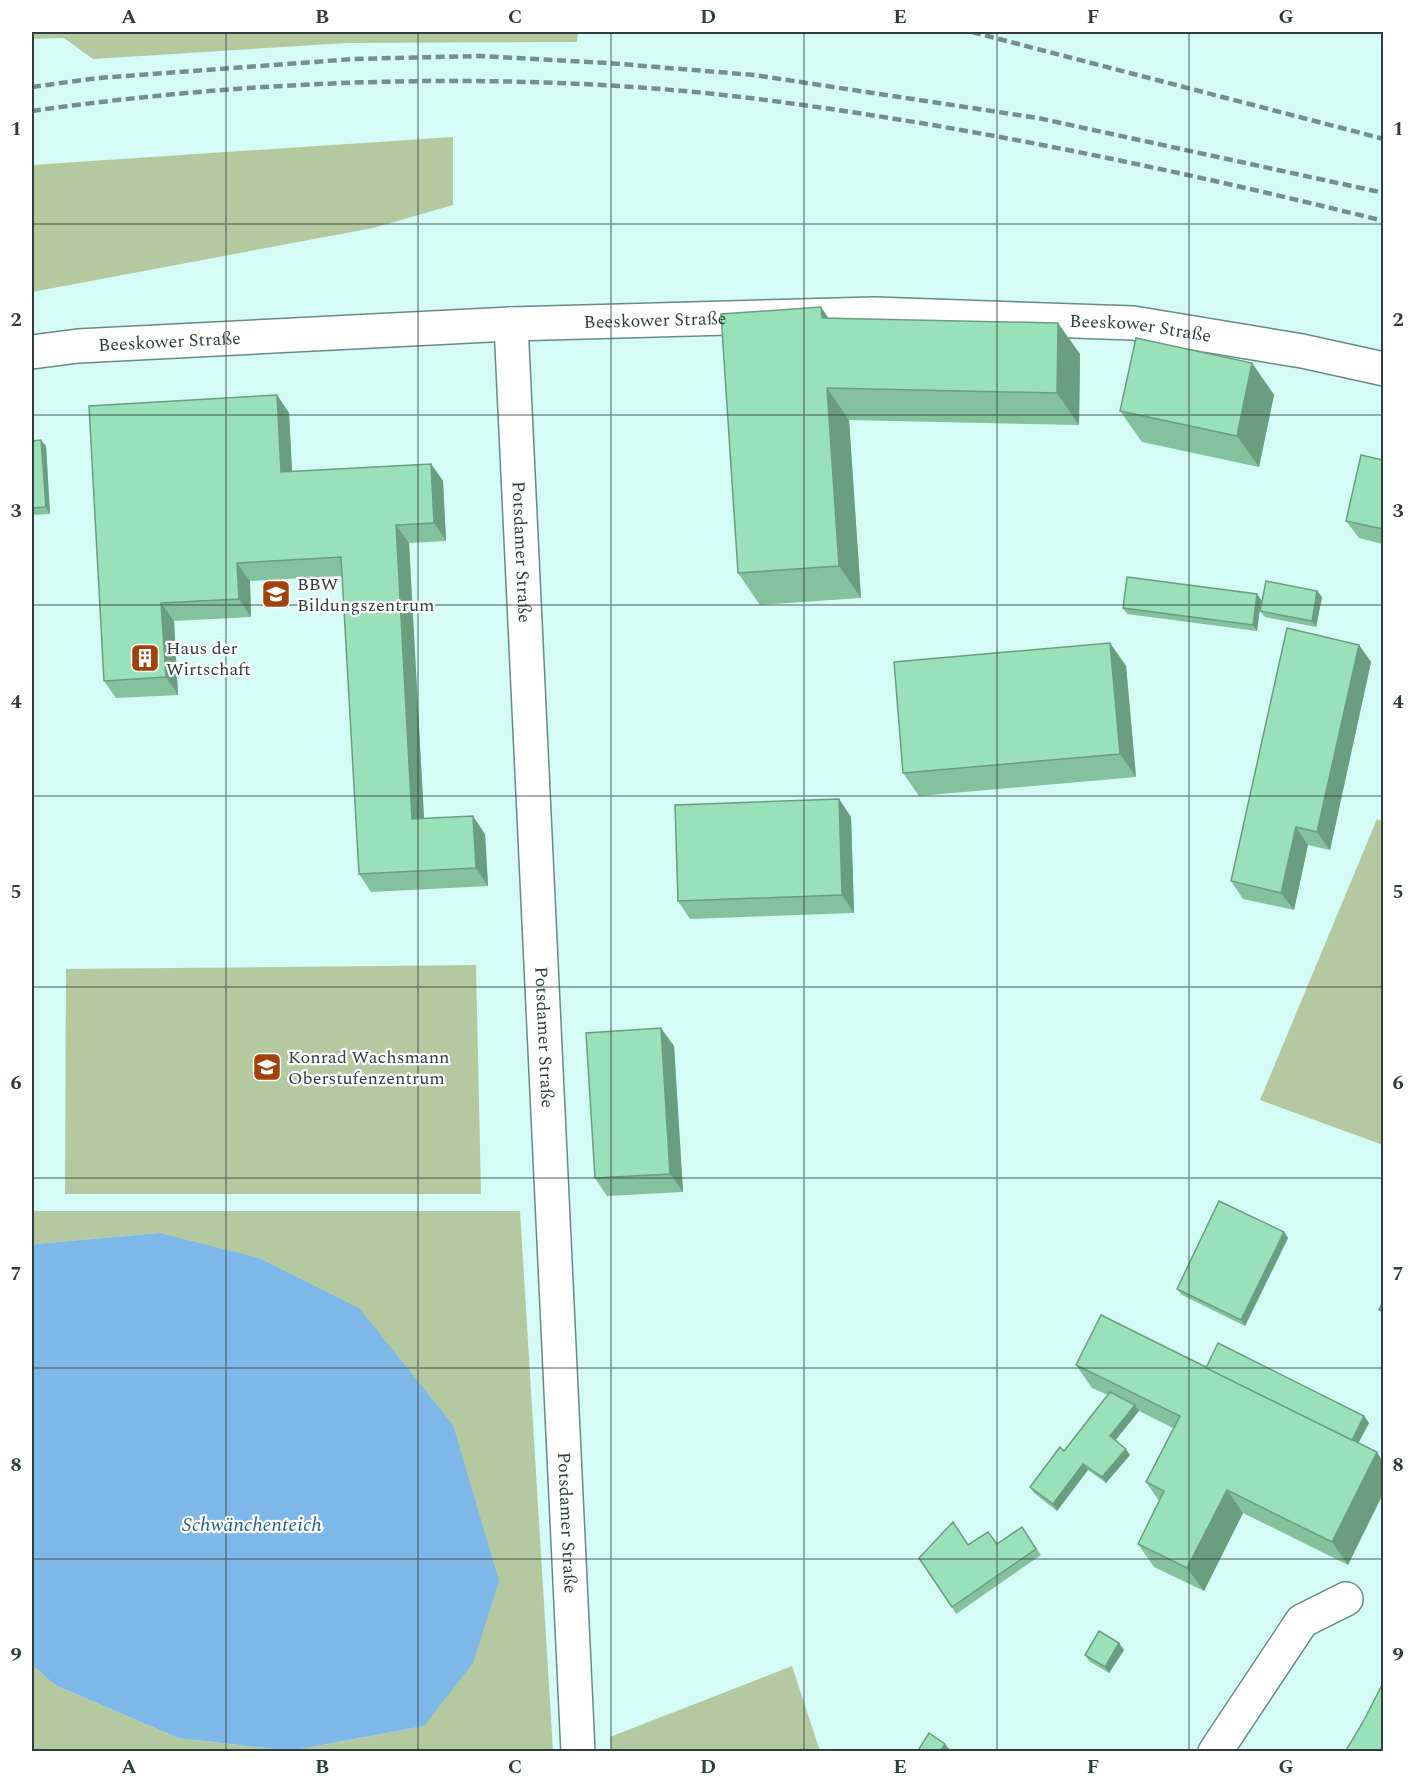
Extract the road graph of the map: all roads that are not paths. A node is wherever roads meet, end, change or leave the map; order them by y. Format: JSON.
{"nodes":[{"id":1,"x":511,"y":324,"type":"junction"},
{"id":2,"x":32,"y":352,"type":"edge"},
{"id":3,"x":1383,"y":369,"type":"edge"},
{"id":4,"x":1346,"y":1599,"type":"dead end"},
{"id":5,"x":578,"y":1752,"type":"edge"},
{"id":6,"x":1215,"y":1752,"type":"edge"}],
"edges":[{"from":1,"to":2,"type":"street","name":"Beeskower Straße"},
{"from":1,"to":3,"type":"street","name":"Beeskower Straße"},
{"from":1,"to":5,"type":"street","name":"Potsdamer Straße"},
{"from":4,"to":6,"type":"street"}]}
